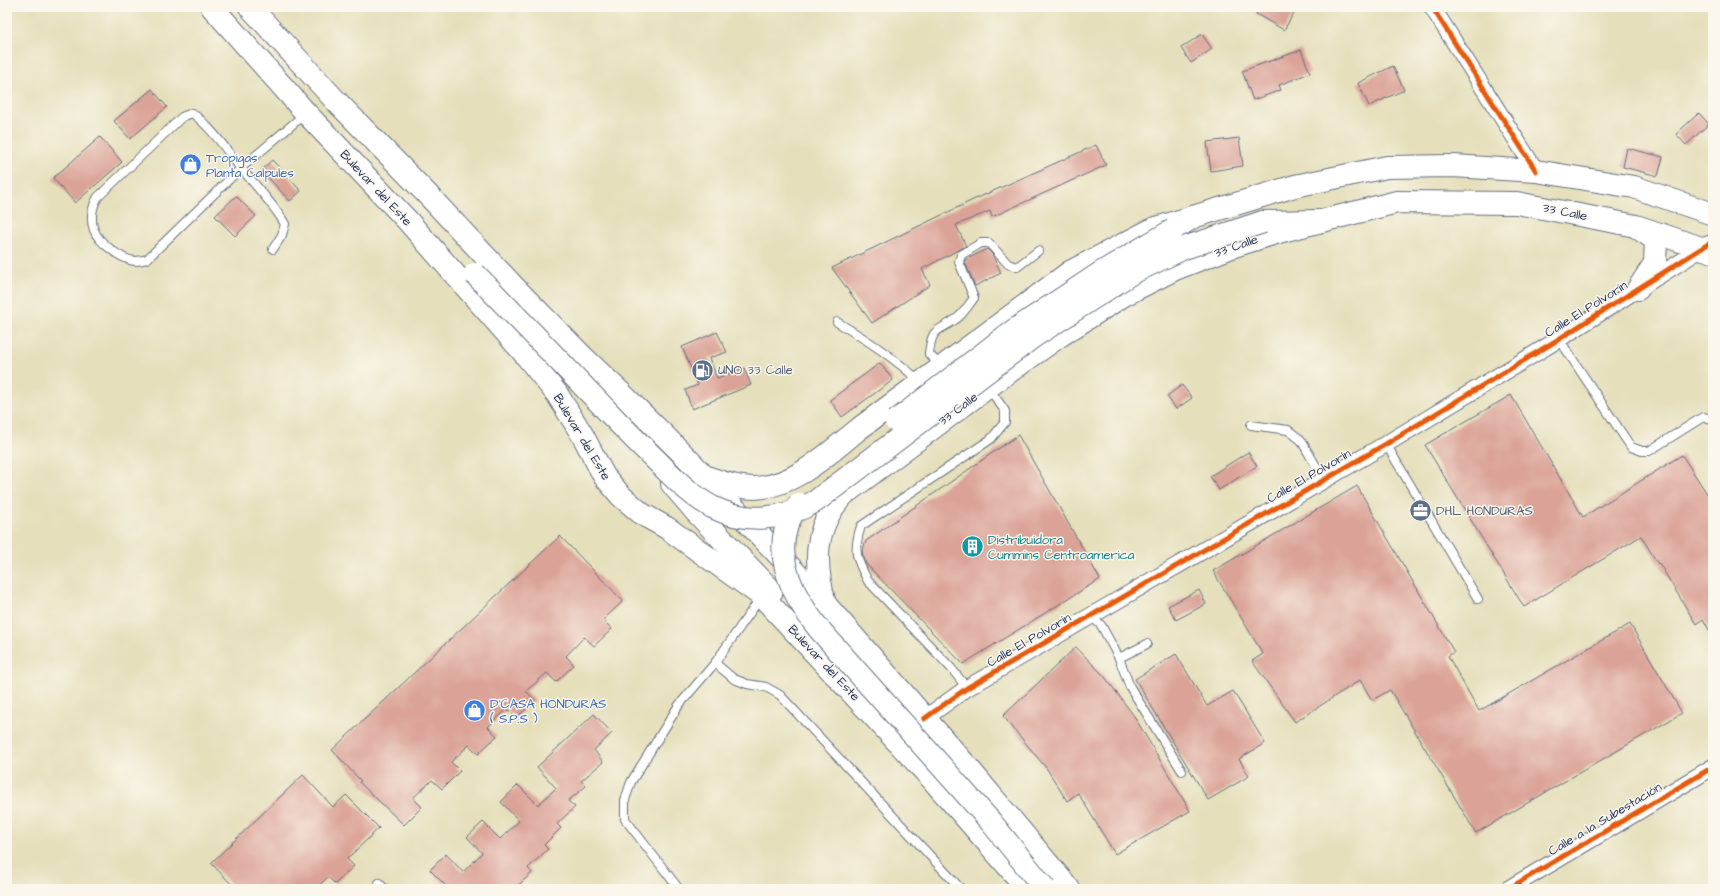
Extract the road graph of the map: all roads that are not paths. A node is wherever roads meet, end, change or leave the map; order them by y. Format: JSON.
{"nodes":[{"id":1,"x":212,"y":7,"type":"edge"},
{"id":2,"x":250,"y":7,"type":"edge"},
{"id":3,"x":1432,"y":7,"type":"edge"},
{"id":4,"x":306,"y":113,"type":"junction"},
{"id":5,"x":241,"y":168,"type":"junction"},
{"id":6,"x":1536,"y":170,"type":"junction"},
{"id":7,"x":1713,"y":214,"type":"edge"},
{"id":8,"x":1193,"y":217,"type":"junction"},
{"id":9,"x":407,"y":220,"type":"junction"},
{"id":10,"x":1322,"y":221,"type":"junction"},
{"id":11,"x":1636,"y":226,"type":"junction"},
{"id":12,"x":1710,"y":247,"type":"edge"},
{"id":13,"x":273,"y":249,"type":"dead end"},
{"id":14,"x":1038,"y":251,"type":"dead end"},
{"id":15,"x":1638,"y":289,"type":"junction"},
{"id":16,"x":837,"y":322,"type":"dead end"},
{"id":17,"x":1559,"y":339,"type":"junction"},
{"id":18,"x":941,"y":367,"type":"junction"},
{"id":19,"x":920,"y":383,"type":"junction"},
{"id":20,"x":988,"y":387,"type":"junction"},
{"id":21,"x":1713,"y":419,"type":"edge"},
{"id":22,"x":1251,"y":425,"type":"dead end"},
{"id":23,"x":1386,"y":444,"type":"junction"},
{"id":24,"x":829,"y":453,"type":"junction"},
{"id":25,"x":683,"y":455,"type":"junction"},
{"id":26,"x":704,"y":476,"type":"junction"},
{"id":27,"x":1324,"y":480,"type":"junction"},
{"id":28,"x":854,"y":486,"type":"junction"},
{"id":29,"x":762,"y":596,"type":"junction"},
{"id":30,"x":1478,"y":599,"type":"dead end"},
{"id":31,"x":825,"y":604,"type":"junction"},
{"id":32,"x":1092,"y":617,"type":"junction"},
{"id":33,"x":806,"y":643,"type":"junction"},
{"id":34,"x":1147,"y":644,"type":"dead end"},
{"id":35,"x":1119,"y":658,"type":"junction"},
{"id":36,"x":715,"y":663,"type":"junction"},
{"id":37,"x":967,"y":688,"type":"junction"},
{"id":38,"x":924,"y":719,"type":"junction"},
{"id":39,"x":1713,"y":767,"type":"edge"},
{"id":40,"x":1182,"y":771,"type":"dead end"},
{"id":41,"x":679,"y":889,"type":"edge"},
{"id":42,"x":961,"y":889,"type":"edge"},
{"id":43,"x":1028,"y":889,"type":"edge"},
{"id":44,"x":1045,"y":889,"type":"edge"},
{"id":45,"x":1069,"y":889,"type":"edge"},
{"id":46,"x":1508,"y":889,"type":"edge"}],
"edges":[{"from":1,"to":4,"type":"main road","name":"Bulevar del Este"},
{"from":2,"to":25,"type":"main road"},
{"from":3,"to":6,"type":"street"},
{"from":4,"to":5,"type":"lane"},
{"from":4,"to":9,"type":"main road","name":"Bulevar del Este"},
{"from":5,"to":5,"type":"lane"},
{"from":5,"to":13,"type":"lane"},
{"from":6,"to":7,"type":"main road"},
{"from":6,"to":8,"type":"main road"},
{"from":8,"to":18,"type":"main road"},
{"from":8,"to":44,"type":"main road","bridge":true},
{"from":9,"to":10,"type":"main road","bridge":true},
{"from":9,"to":29,"type":"main road","name":"Bulevar del Este"},
{"from":10,"to":11,"type":"main road","name":"33 Calle"},
{"from":10,"to":20,"type":"main road","name":"33 Calle"},
{"from":11,"to":12,"type":"main road","name":"33 Calle"},
{"from":11,"to":15,"type":"main road"},
{"from":12,"to":15,"type":"street","name":"Calle El Polvorín"},
{"from":14,"to":18,"type":"lane"},
{"from":15,"to":17,"type":"street","name":"Calle El Polvorín"},
{"from":16,"to":19,"type":"lane"},
{"from":17,"to":21,"type":"lane"},
{"from":17,"to":23,"type":"street","name":"Calle El Polvorín"},
{"from":18,"to":19,"type":"main road"},
{"from":19,"to":24,"type":"main road"},
{"from":20,"to":28,"type":"main road","name":"33 Calle"},
{"from":20,"to":37,"type":"lane"},
{"from":22,"to":27,"type":"lane"},
{"from":23,"to":27,"type":"street","name":"Calle El Polvorín"},
{"from":23,"to":30,"type":"lane"},
{"from":24,"to":26,"type":"main road"},
{"from":24,"to":28,"type":"main road"},
{"from":25,"to":26,"type":"main road"},
{"from":25,"to":33,"type":"main road"},
{"from":26,"to":31,"type":"main road"},
{"from":27,"to":32,"type":"street","name":"Calle El Polvorín"},
{"from":28,"to":31,"type":"main road","name":"33 Calle"},
{"from":29,"to":33,"type":"main road","name":"Bulevar del Este"},
{"from":29,"to":36,"type":"lane"},
{"from":31,"to":38,"type":"main road"},
{"from":32,"to":35,"type":"lane"},
{"from":32,"to":37,"type":"street","name":"Calle El Polvorín"},
{"from":33,"to":43,"type":"main road","name":"Bulevar del Este"},
{"from":34,"to":35,"type":"lane"},
{"from":35,"to":40,"type":"lane"},
{"from":36,"to":41,"type":"lane"},
{"from":36,"to":42,"type":"lane"},
{"from":37,"to":38,"type":"street","name":"Calle El Polvorín"},
{"from":38,"to":45,"type":"main road"},
{"from":39,"to":46,"type":"street","name":"Calle a la Subestación"}]}
